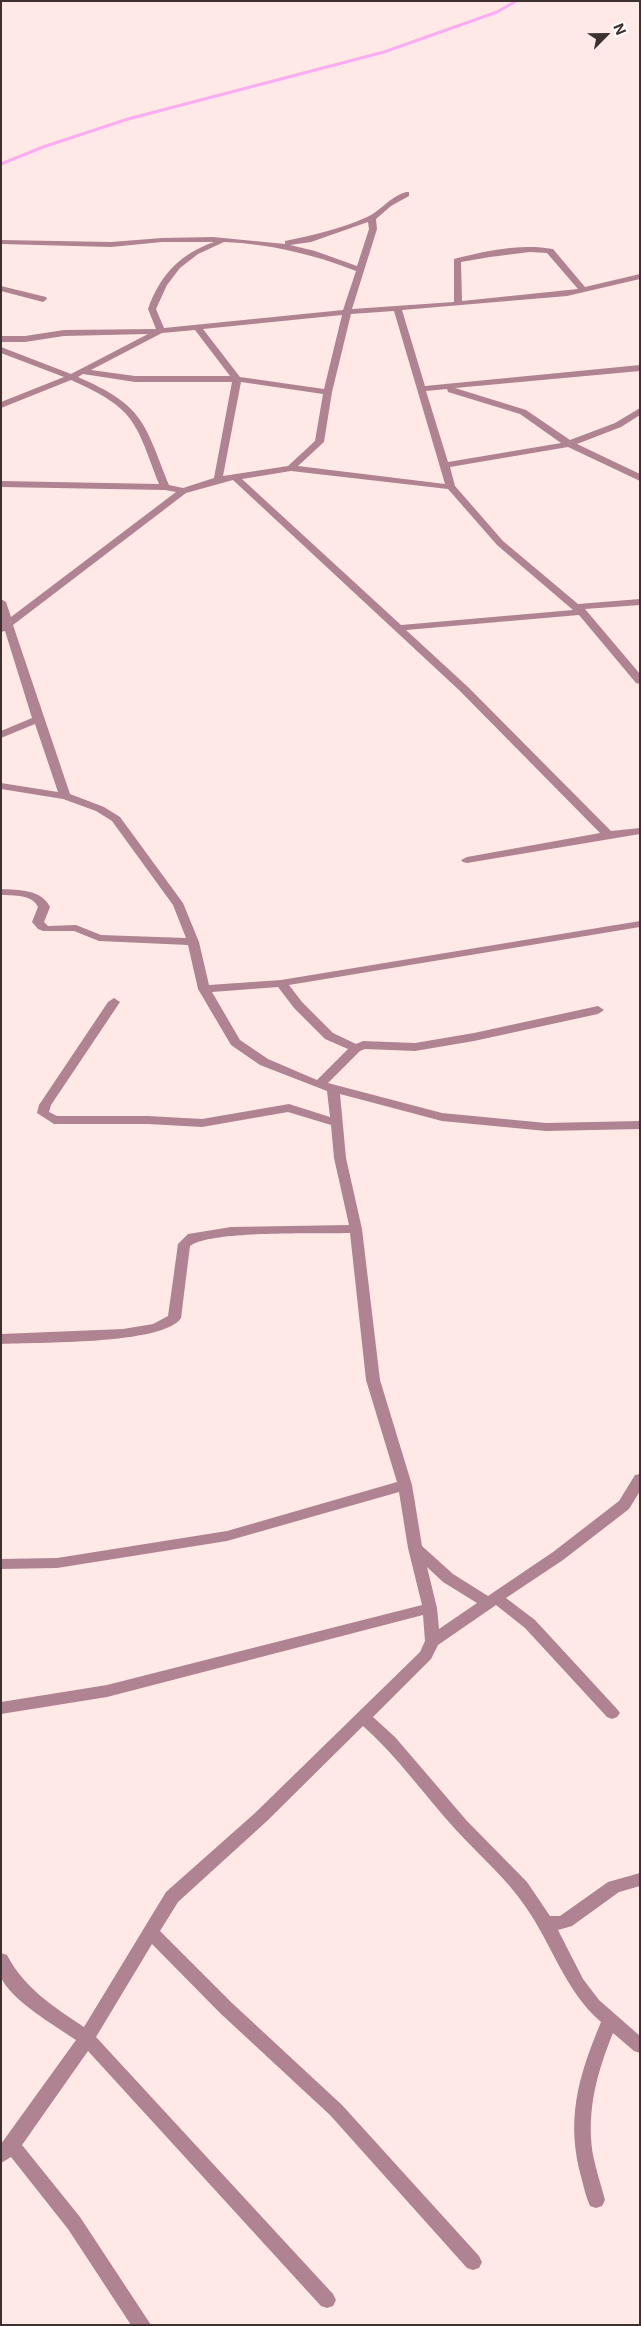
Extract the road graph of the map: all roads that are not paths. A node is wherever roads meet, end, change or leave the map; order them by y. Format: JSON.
{"nodes":[{"id":1,"x":406,"y":194,"type":"dead end"},
{"id":2,"x":372,"y":218,"type":"junction"},
{"id":3,"x":186,"y":239,"type":"junction"},
{"id":4,"x":225,"y":241,"type":"junction"},
{"id":5,"x":1,"y":242,"type":"edge"},
{"id":6,"x":281,"y":244,"type":"junction"},
{"id":7,"x":191,"y":255,"type":"junction"},
{"id":8,"x":360,"y":270,"type":"junction"},
{"id":9,"x":640,"y":276,"type":"edge"},
{"id":10,"x":1,"y":288,"type":"edge"},
{"id":11,"x":582,"y":289,"type":"junction"},
{"id":12,"x":43,"y":299,"type":"dead end"},
{"id":13,"x":458,"y":304,"type":"junction"},
{"id":14,"x":396,"y":308,"type":"junction"},
{"id":15,"x":348,"y":312,"type":"junction"},
{"id":16,"x":197,"y":327,"type":"junction"},
{"id":17,"x":160,"y":331,"type":"junction"},
{"id":18,"x":1,"y":339,"type":"edge"},
{"id":19,"x":1,"y":350,"type":"edge"},
{"id":20,"x":110,"y":358,"type":"junction"},
{"id":21,"x":640,"y":368,"type":"edge"},
{"id":22,"x":80,"y":371,"type":"junction"},
{"id":23,"x":110,"y":374,"type":"junction"},
{"id":24,"x":69,"y":378,"type":"junction"},
{"id":25,"x":135,"y":379,"type":"junction"},
{"id":26,"x":237,"y":379,"type":"junction"},
{"id":27,"x":114,"y":384,"type":"junction"},
{"id":28,"x":444,"y":388,"type":"junction"},
{"id":29,"x":421,"y":389,"type":"junction"},
{"id":30,"x":99,"y":391,"type":"junction"},
{"id":31,"x":328,"y":392,"type":"junction"},
{"id":32,"x":1,"y":405,"type":"edge"},
{"id":33,"x":640,"y":411,"type":"edge"},
{"id":34,"x":569,"y":444,"type":"junction"},
{"id":35,"x":446,"y":465,"type":"junction"},
{"id":36,"x":291,"y":468,"type":"junction"},
{"id":37,"x":235,"y":477,"type":"junction"},
{"id":38,"x":640,"y":478,"type":"edge"},
{"id":39,"x":218,"y":480,"type":"junction"},
{"id":40,"x":1,"y":484,"type":"edge"},
{"id":41,"x":164,"y":487,"type":"junction"},
{"id":42,"x":452,"y":487,"type":"junction"},
{"id":43,"x":183,"y":491,"type":"junction"},
{"id":44,"x":1,"y":602,"type":"edge"},
{"id":45,"x":640,"y":602,"type":"edge"},
{"id":46,"x":579,"y":610,"type":"junction"},
{"id":47,"x":4,"y":627,"type":"edge"},
{"id":48,"x":399,"y":628,"type":"junction"},
{"id":49,"x":640,"y":681,"type":"edge"},
{"id":50,"x":38,"y":719,"type":"junction"},
{"id":51,"x":1,"y":734,"type":"edge"},
{"id":52,"x":1,"y":786,"type":"edge"},
{"id":53,"x":65,"y":796,"type":"junction"},
{"id":54,"x":640,"y":832,"type":"edge"},
{"id":55,"x":608,"y":835,"type":"junction"},
{"id":56,"x":467,"y":860,"type":"dead end"},
{"id":57,"x":1,"y":892,"type":"edge"},
{"id":58,"x":640,"y":924,"type":"edge"},
{"id":59,"x":193,"y":942,"type":"junction"},
{"id":60,"x":281,"y":983,"type":"junction"},
{"id":61,"x":204,"y":989,"type":"junction"},
{"id":62,"x":114,"y":1002,"type":"dead end"},
{"id":63,"x":598,"y":1010,"type":"dead end"},
{"id":64,"x":356,"y":1048,"type":"junction"},
{"id":65,"x":326,"y":1087,"type":"junction"},
{"id":66,"x":336,"y":1123,"type":"junction"},
{"id":67,"x":640,"y":1125,"type":"edge"},
{"id":68,"x":356,"y":1229,"type":"junction"},
{"id":69,"x":1,"y":1340,"type":"edge"},
{"id":70,"x":640,"y":1479,"type":"edge"},
{"id":71,"x":405,"y":1485,"type":"junction"},
{"id":72,"x":415,"y":1548,"type":"junction"},
{"id":73,"x":1,"y":1564,"type":"edge"},
{"id":74,"x":492,"y":1601,"type":"junction"},
{"id":75,"x":430,"y":1608,"type":"junction"},
{"id":76,"x":432,"y":1641,"type":"junction"},
{"id":77,"x":1,"y":1708,"type":"edge"},
{"id":78,"x":612,"y":1713,"type":"dead end"},
{"id":79,"x":362,"y":1716,"type":"junction"},
{"id":80,"x":640,"y":1878,"type":"edge"},
{"id":81,"x":545,"y":1921,"type":"junction"},
{"id":82,"x":151,"y":1932,"type":"junction"},
{"id":83,"x":1,"y":1960,"type":"edge"},
{"id":84,"x":610,"y":2021,"type":"junction"},
{"id":85,"x":87,"y":2038,"type":"junction"},
{"id":86,"x":640,"y":2046,"type":"edge"},
{"id":87,"x":7,"y":2150,"type":"edge"},
{"id":88,"x":596,"y":2200,"type":"dead end"},
{"id":89,"x":473,"y":2262,"type":"dead end"},
{"id":90,"x":327,"y":2300,"type":"dead end"},
{"id":91,"x":142,"y":2325,"type":"edge"}],
"edges":[{"from":1,"to":2,"type":"street"},
{"from":2,"to":6,"type":"street"},
{"from":2,"to":8,"type":"street"},
{"from":3,"to":4,"type":"street"},
{"from":3,"to":5,"type":"street"},
{"from":3,"to":7,"type":"street"},
{"from":4,"to":6,"type":"street"},
{"from":4,"to":7,"type":"street"},
{"from":6,"to":8,"type":"street"},
{"from":7,"to":17,"type":"street"},
{"from":8,"to":15,"type":"street"},
{"from":9,"to":11,"type":"street"},
{"from":10,"to":12,"type":"street"},
{"from":11,"to":13,"type":"street"},
{"from":11,"to":13,"type":"street"},
{"from":13,"to":14,"type":"street"},
{"from":14,"to":15,"type":"street"},
{"from":14,"to":29,"type":"street"},
{"from":15,"to":16,"type":"street"},
{"from":15,"to":31,"type":"street"},
{"from":16,"to":17,"type":"street"},
{"from":16,"to":26,"type":"street"},
{"from":17,"to":18,"type":"street"},
{"from":17,"to":20,"type":"street"},
{"from":19,"to":24,"type":"street"},
{"from":20,"to":22,"type":"street"},
{"from":20,"to":23,"type":"street"},
{"from":21,"to":28,"type":"street"},
{"from":22,"to":23,"type":"street"},
{"from":22,"to":24,"type":"street"},
{"from":23,"to":25,"type":"street"},
{"from":23,"to":27,"type":"street"},
{"from":24,"to":30,"type":"street"},
{"from":24,"to":32,"type":"street"},
{"from":25,"to":26,"type":"street"},
{"from":25,"to":27,"type":"street"},
{"from":26,"to":31,"type":"street"},
{"from":26,"to":39,"type":"street"},
{"from":27,"to":30,"type":"street"},
{"from":28,"to":29,"type":"street"},
{"from":28,"to":34,"type":"street"},
{"from":29,"to":35,"type":"street"},
{"from":30,"to":41,"type":"street"},
{"from":31,"to":36,"type":"street"},
{"from":33,"to":34,"type":"street"},
{"from":34,"to":35,"type":"street"},
{"from":34,"to":38,"type":"street"},
{"from":35,"to":42,"type":"street"},
{"from":36,"to":37,"type":"street"},
{"from":36,"to":42,"type":"street"},
{"from":37,"to":39,"type":"street"},
{"from":37,"to":48,"type":"street"},
{"from":39,"to":43,"type":"street"},
{"from":40,"to":41,"type":"street"},
{"from":41,"to":43,"type":"street"},
{"from":42,"to":46,"type":"street"},
{"from":43,"to":47,"type":"street"},
{"from":44,"to":47,"type":"street"},
{"from":45,"to":46,"type":"street"},
{"from":46,"to":48,"type":"street"},
{"from":46,"to":49,"type":"street"},
{"from":47,"to":50,"type":"street"},
{"from":48,"to":55,"type":"street"},
{"from":50,"to":51,"type":"street"},
{"from":50,"to":53,"type":"street"},
{"from":52,"to":53,"type":"street"},
{"from":53,"to":59,"type":"street"},
{"from":54,"to":55,"type":"street"},
{"from":55,"to":56,"type":"street"},
{"from":57,"to":59,"type":"street"},
{"from":58,"to":60,"type":"street"},
{"from":59,"to":61,"type":"street"},
{"from":60,"to":61,"type":"street"},
{"from":60,"to":64,"type":"street"},
{"from":61,"to":65,"type":"street"},
{"from":62,"to":66,"type":"street"},
{"from":63,"to":64,"type":"street"},
{"from":64,"to":65,"type":"street"},
{"from":65,"to":66,"type":"street"},
{"from":65,"to":67,"type":"street"},
{"from":66,"to":68,"type":"street"},
{"from":68,"to":69,"type":"street"},
{"from":68,"to":71,"type":"street"},
{"from":70,"to":74,"type":"street"},
{"from":71,"to":72,"type":"street"},
{"from":71,"to":73,"type":"street"},
{"from":72,"to":74,"type":"street"},
{"from":72,"to":75,"type":"street"},
{"from":74,"to":76,"type":"street"},
{"from":74,"to":78,"type":"street"},
{"from":75,"to":76,"type":"street"},
{"from":75,"to":77,"type":"street"},
{"from":76,"to":79,"type":"street"},
{"from":79,"to":81,"type":"street"},
{"from":79,"to":82,"type":"street"},
{"from":80,"to":81,"type":"street"},
{"from":81,"to":84,"type":"street"},
{"from":82,"to":85,"type":"street"},
{"from":82,"to":89,"type":"street"},
{"from":83,"to":85,"type":"street"},
{"from":84,"to":86,"type":"street"},
{"from":84,"to":88,"type":"street"},
{"from":85,"to":87,"type":"street"},
{"from":85,"to":90,"type":"street"},
{"from":87,"to":91,"type":"street"}]}
